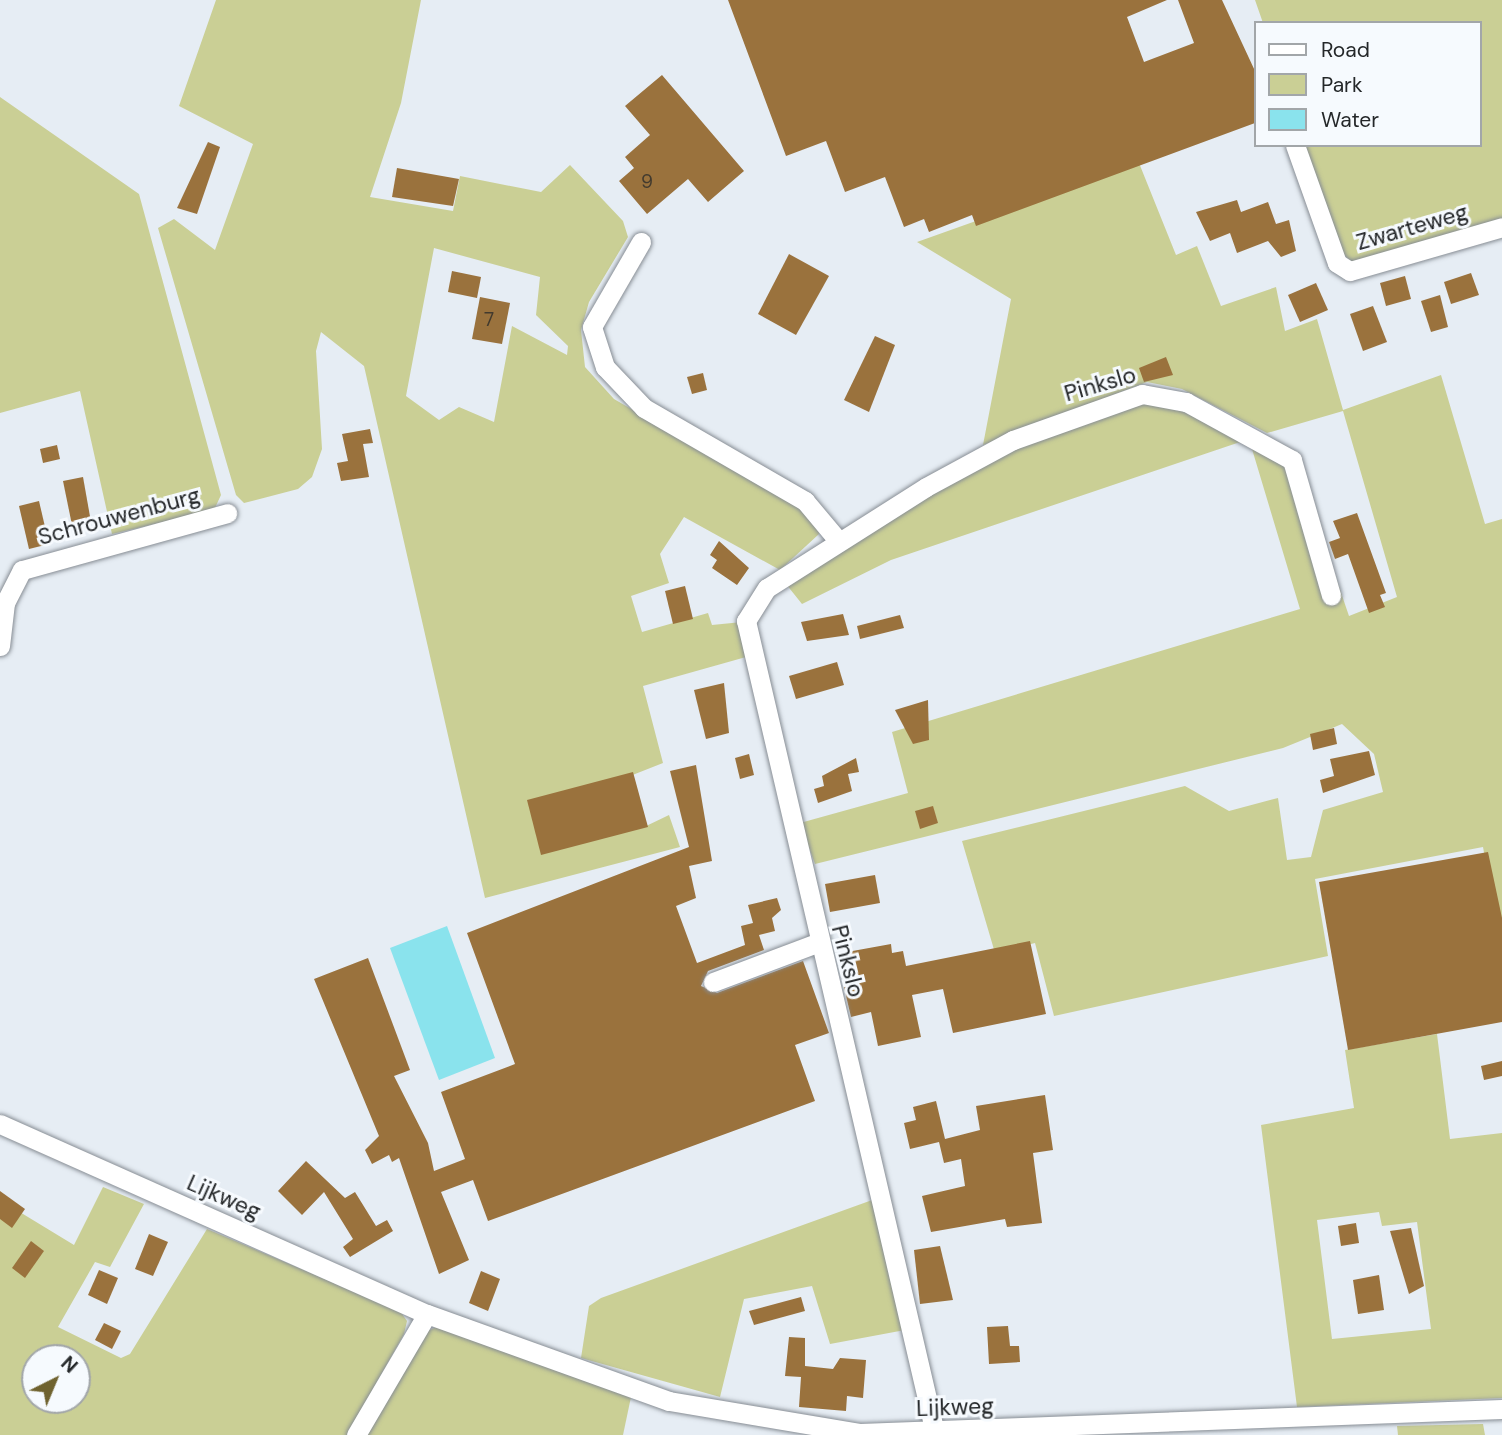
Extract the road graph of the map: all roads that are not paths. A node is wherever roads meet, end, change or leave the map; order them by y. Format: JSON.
{"nodes":[{"id":1,"x":1295,"y":147,"type":"edge"},
{"id":2,"x":1502,"y":227,"type":"edge"},
{"id":3,"x":641,"y":242,"type":"dead end"},
{"id":4,"x":227,"y":513,"type":"dead end"},
{"id":5,"x":836,"y":538,"type":"junction"},
{"id":6,"x":1331,"y":595,"type":"dead end"},
{"id":7,"x":0,"y":646,"type":"edge"},
{"id":8,"x":817,"y":943,"type":"junction"},
{"id":9,"x":713,"y":982,"type":"dead end"},
{"id":10,"x":0,"y":1124,"type":"edge"},
{"id":11,"x":427,"y":1314,"type":"junction"},
{"id":12,"x":1502,"y":1409,"type":"edge"},
{"id":13,"x":935,"y":1433,"type":"junction"},
{"id":14,"x":356,"y":1435,"type":"edge"}],
"edges":[{"from":1,"to":2,"type":"street","name":"Zwarteweg"},
{"from":3,"to":5,"type":"street"},
{"from":4,"to":7,"type":"street","name":"Schrouwenburg"},
{"from":5,"to":6,"type":"street","name":"Pinkslo"},
{"from":5,"to":8,"type":"street","name":"Pinkslo"},
{"from":8,"to":9,"type":"street"},
{"from":8,"to":13,"type":"street","name":"Pinkslo"},
{"from":10,"to":11,"type":"street","name":"Lijkweg"},
{"from":11,"to":13,"type":"street","name":"Lijkweg"},
{"from":11,"to":14,"type":"street"},
{"from":12,"to":13,"type":"street","name":"Lijkweg"}]}
